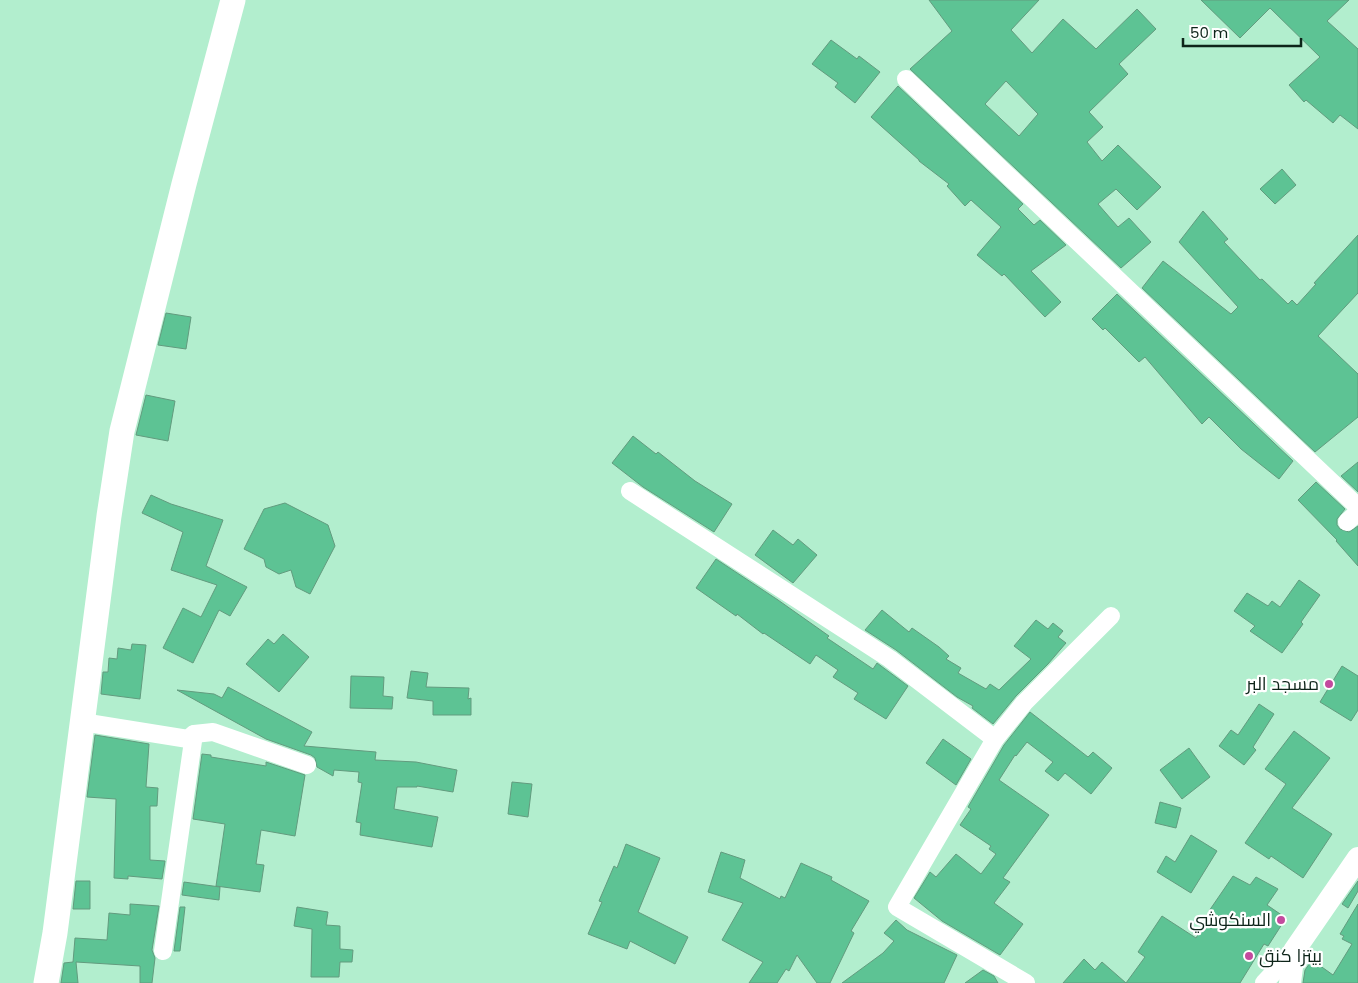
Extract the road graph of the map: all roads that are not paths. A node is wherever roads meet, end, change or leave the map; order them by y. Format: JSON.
{"nodes":[{"id":1,"x":233,"y":0,"type":"edge"},
{"id":2,"x":906,"y":79,"type":"dead end"},
{"id":3,"x":630,"y":491,"type":"dead end"},
{"id":4,"x":1358,"y":507,"type":"edge"},
{"id":5,"x":1111,"y":616,"type":"dead end"},
{"id":6,"x":82,"y":722,"type":"junction"},
{"id":7,"x":194,"y":734,"type":"junction"},
{"id":8,"x":995,"y":739,"type":"junction"},
{"id":9,"x":307,"y":765,"type":"dead end"},
{"id":10,"x":1358,"y":858,"type":"edge"},
{"id":11,"x":163,"y":951,"type":"dead end"},
{"id":12,"x":1294,"y":951,"type":"junction"},
{"id":13,"x":46,"y":983,"type":"edge"},
{"id":14,"x":1026,"y":983,"type":"edge"},
{"id":15,"x":1264,"y":983,"type":"edge"},
{"id":16,"x":1290,"y":983,"type":"edge"}],
"edges":[{"from":1,"to":6,"type":"main road"},
{"from":2,"to":4,"type":"street"},
{"from":3,"to":8,"type":"street"},
{"from":5,"to":8,"type":"street"},
{"from":6,"to":7,"type":"street"},
{"from":6,"to":13,"type":"main road"},
{"from":7,"to":9,"type":"street"},
{"from":7,"to":11,"type":"street"},
{"from":8,"to":14,"type":"street"},
{"from":10,"to":12,"type":"street"},
{"from":12,"to":15,"type":"street"},
{"from":12,"to":16,"type":"street"}]}
